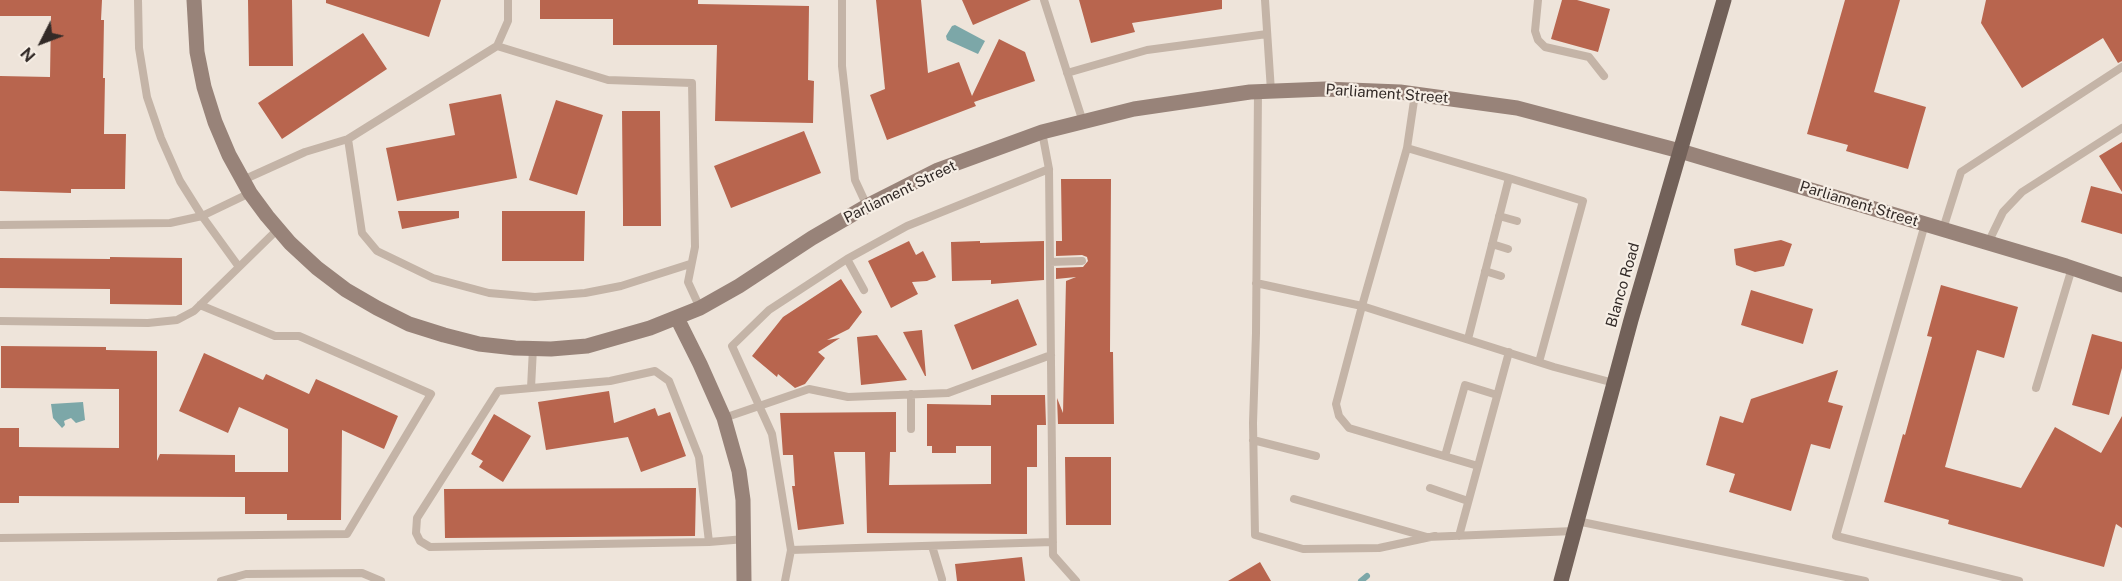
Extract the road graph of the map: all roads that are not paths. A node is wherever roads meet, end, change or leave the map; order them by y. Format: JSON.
{"nodes":[{"id":1,"x":138,"y":0,"type":"edge"},
{"id":2,"x":194,"y":0,"type":"edge"},
{"id":3,"x":508,"y":0,"type":"edge"},
{"id":4,"x":842,"y":0,"type":"edge"},
{"id":5,"x":1044,"y":0,"type":"edge"},
{"id":6,"x":1265,"y":0,"type":"edge"},
{"id":7,"x":1538,"y":0,"type":"edge"},
{"id":8,"x":1724,"y":0,"type":"edge"},
{"id":9,"x":1267,"y":34,"type":"junction"},
{"id":10,"x":497,"y":46,"type":"junction"},
{"id":11,"x":2122,"y":67,"type":"edge"},
{"id":12,"x":1067,"y":73,"type":"junction"},
{"id":13,"x":1604,"y":76,"type":"dead end"},
{"id":14,"x":1264,"y":91,"type":"junction"},
{"id":15,"x":1415,"y":94,"type":"junction"},
{"id":16,"x":1083,"y":122,"type":"junction"},
{"id":17,"x":2122,"y":128,"type":"edge"},
{"id":18,"x":1042,"y":132,"type":"junction"},
{"id":19,"x":348,"y":139,"type":"junction"},
{"id":20,"x":1407,"y":148,"type":"junction"},
{"id":21,"x":1680,"y":150,"type":"junction"},
{"id":22,"x":1049,"y":169,"type":"junction"},
{"id":23,"x":1509,"y":178,"type":"junction"},
{"id":24,"x":246,"y":186,"type":"junction"},
{"id":25,"x":867,"y":206,"type":"junction"},
{"id":26,"x":202,"y":216,"type":"junction"},
{"id":27,"x":1499,"y":216,"type":"junction"},
{"id":28,"x":1517,"y":221,"type":"dead end"},
{"id":29,"x":1925,"y":224,"type":"junction"},
{"id":30,"x":0,"y":225,"type":"edge"},
{"id":31,"x":278,"y":229,"type":"junction"},
{"id":32,"x":1943,"y":230,"type":"junction"},
{"id":33,"x":1988,"y":243,"type":"junction"},
{"id":34,"x":1492,"y":244,"type":"junction"},
{"id":35,"x":1508,"y":249,"type":"dead end"},
{"id":36,"x":847,"y":259,"type":"junction"},
{"id":37,"x":1082,"y":261,"type":"dead end"},
{"id":38,"x":1050,"y":262,"type":"junction"},
{"id":39,"x":690,"y":264,"type":"junction"},
{"id":40,"x":239,"y":267,"type":"junction"},
{"id":41,"x":2072,"y":268,"type":"junction"},
{"id":42,"x":1485,"y":271,"type":"junction"},
{"id":43,"x":1501,"y":276,"type":"dead end"},
{"id":44,"x":1256,"y":283,"type":"junction"},
{"id":45,"x":2122,"y":285,"type":"edge"},
{"id":46,"x":864,"y":290,"type":"dead end"},
{"id":47,"x":200,"y":305,"type":"junction"},
{"id":48,"x":1362,"y":306,"type":"junction"},
{"id":49,"x":700,"y":308,"type":"junction"},
{"id":50,"x":677,"y":318,"type":"junction"},
{"id":51,"x":0,"y":321,"type":"edge"},
{"id":52,"x":1468,"y":339,"type":"junction"},
{"id":53,"x":533,"y":348,"type":"junction"},
{"id":54,"x":1509,"y":352,"type":"junction"},
{"id":55,"x":1051,"y":355,"type":"junction"},
{"id":56,"x":1539,"y":362,"type":"junction"},
{"id":57,"x":1614,"y":383,"type":"junction"},
{"id":58,"x":531,"y":388,"type":"junction"},
{"id":59,"x":2036,"y":388,"type":"dead end"},
{"id":60,"x":910,"y":394,"type":"junction"},
{"id":61,"x":1497,"y":395,"type":"junction"},
{"id":62,"x":759,"y":406,"type":"junction"},
{"id":63,"x":724,"y":418,"type":"junction"},
{"id":64,"x":911,"y":429,"type":"dead end"},
{"id":65,"x":1253,"y":440,"type":"junction"},
{"id":66,"x":1316,"y":456,"type":"dead end"},
{"id":67,"x":1445,"y":456,"type":"junction"},
{"id":68,"x":1478,"y":466,"type":"junction"},
{"id":69,"x":1430,"y":489,"type":"dead end"},
{"id":70,"x":1294,"y":498,"type":"dead end"},
{"id":71,"x":1468,"y":501,"type":"junction"},
{"id":72,"x":1575,"y":526,"type":"junction"},
{"id":73,"x":1459,"y":536,"type":"junction"},
{"id":74,"x":1435,"y":537,"type":"junction"},
{"id":75,"x":0,"y":538,"type":"edge"},
{"id":76,"x":745,"y":539,"type":"junction"},
{"id":77,"x":709,"y":542,"type":"junction"},
{"id":78,"x":1053,"y":542,"type":"junction"},
{"id":79,"x":932,"y":546,"type":"junction"},
{"id":80,"x":791,"y":550,"type":"junction"},
{"id":81,"x":942,"y":579,"type":"dead end"},
{"id":82,"x":221,"y":581,"type":"edge"},
{"id":83,"x":381,"y":581,"type":"edge"},
{"id":84,"x":744,"y":581,"type":"edge"},
{"id":85,"x":785,"y":581,"type":"edge"},
{"id":86,"x":1076,"y":581,"type":"edge"},
{"id":87,"x":1561,"y":581,"type":"edge"},
{"id":88,"x":1866,"y":581,"type":"edge"},
{"id":89,"x":2019,"y":581,"type":"edge"}],
"edges":[{"from":1,"to":26,"type":"lane"},
{"from":2,"to":24,"type":"street","name":"Parliament Street"},
{"from":3,"to":10,"type":"lane"},
{"from":4,"to":25,"type":"lane"},
{"from":5,"to":12,"type":"lane"},
{"from":6,"to":9,"type":"lane"},
{"from":7,"to":13,"type":"lane"},
{"from":8,"to":21,"type":"main road","name":"Blanco Road"},
{"from":9,"to":12,"type":"lane"},
{"from":9,"to":14,"type":"lane"},
{"from":10,"to":19,"type":"lane"},
{"from":10,"to":39,"type":"lane"},
{"from":11,"to":32,"type":"lane"},
{"from":12,"to":16,"type":"lane"},
{"from":14,"to":15,"type":"street","name":"Parliament Street"},
{"from":14,"to":16,"type":"street","name":"Parliament Street"},
{"from":14,"to":44,"type":"lane"},
{"from":15,"to":20,"type":"lane"},
{"from":15,"to":21,"type":"street","name":"Parliament Street"},
{"from":16,"to":18,"type":"street","name":"Parliament Street"},
{"from":17,"to":33,"type":"lane"},
{"from":18,"to":22,"type":"lane"},
{"from":18,"to":25,"type":"street","name":"Parliament Street"},
{"from":19,"to":24,"type":"lane"},
{"from":19,"to":39,"type":"lane"},
{"from":20,"to":23,"type":"lane"},
{"from":20,"to":48,"type":"lane"},
{"from":21,"to":29,"type":"street","name":"Parliament Street"},
{"from":21,"to":57,"type":"main road","name":"Blanco Road"},
{"from":22,"to":36,"type":"lane"},
{"from":22,"to":38,"type":"lane"},
{"from":23,"to":27,"type":"lane"},
{"from":23,"to":56,"type":"lane"},
{"from":24,"to":26,"type":"lane"},
{"from":24,"to":31,"type":"street","name":"Parliament Street"},
{"from":25,"to":49,"type":"street","name":"Parliament Street"},
{"from":26,"to":30,"type":"lane"},
{"from":26,"to":40,"type":"lane"},
{"from":27,"to":28,"type":"lane"},
{"from":27,"to":34,"type":"lane"},
{"from":29,"to":32,"type":"street","name":"Parliament Street"},
{"from":29,"to":89,"type":"lane"},
{"from":31,"to":40,"type":"lane"},
{"from":31,"to":53,"type":"street","name":"Parliament Street"},
{"from":32,"to":33,"type":"street","name":"Parliament Street"},
{"from":33,"to":41,"type":"street","name":"Parliament Street"},
{"from":34,"to":35,"type":"lane"},
{"from":34,"to":42,"type":"lane"},
{"from":36,"to":46,"type":"lane"},
{"from":36,"to":62,"type":"lane"},
{"from":37,"to":38,"type":"lane"},
{"from":38,"to":55,"type":"lane"},
{"from":39,"to":49,"type":"lane"},
{"from":40,"to":47,"type":"lane"},
{"from":41,"to":45,"type":"street","name":"Parliament Street"},
{"from":41,"to":59,"type":"lane"},
{"from":42,"to":43,"type":"lane"},
{"from":42,"to":52,"type":"lane"},
{"from":44,"to":48,"type":"lane"},
{"from":44,"to":65,"type":"lane"},
{"from":47,"to":51,"type":"lane"},
{"from":47,"to":75,"type":"lane"},
{"from":48,"to":52,"type":"lane"},
{"from":48,"to":67,"type":"lane"},
{"from":49,"to":50,"type":"street","name":"Parliament Street"},
{"from":50,"to":53,"type":"street","name":"Parliament Street"},
{"from":50,"to":63,"type":"street"},
{"from":52,"to":54,"type":"lane"},
{"from":53,"to":58,"type":"lane"},
{"from":54,"to":56,"type":"lane"},
{"from":54,"to":61,"type":"lane"},
{"from":55,"to":60,"type":"lane"},
{"from":55,"to":78,"type":"lane"},
{"from":56,"to":57,"type":"lane"},
{"from":57,"to":72,"type":"main road","name":"Blanco Road"},
{"from":58,"to":77,"type":"lane"},
{"from":58,"to":77,"type":"lane"},
{"from":60,"to":62,"type":"lane"},
{"from":60,"to":64,"type":"lane"},
{"from":61,"to":67,"type":"lane"},
{"from":61,"to":68,"type":"lane"},
{"from":62,"to":63,"type":"lane"},
{"from":62,"to":80,"type":"lane"},
{"from":63,"to":76,"type":"street"},
{"from":65,"to":66,"type":"lane"},
{"from":65,"to":74,"type":"lane"},
{"from":67,"to":68,"type":"lane"},
{"from":68,"to":71,"type":"lane"},
{"from":69,"to":71,"type":"lane"},
{"from":70,"to":74,"type":"lane"},
{"from":71,"to":73,"type":"lane"},
{"from":72,"to":73,"type":"lane"},
{"from":72,"to":87,"type":"main road","name":"Blanco Road"},
{"from":72,"to":88,"type":"lane"},
{"from":73,"to":74,"type":"lane"},
{"from":76,"to":77,"type":"lane"},
{"from":76,"to":84,"type":"street"},
{"from":78,"to":79,"type":"lane"},
{"from":78,"to":86,"type":"lane"},
{"from":79,"to":80,"type":"lane"},
{"from":79,"to":81,"type":"lane"},
{"from":80,"to":85,"type":"lane"},
{"from":82,"to":83,"type":"lane"}]}
